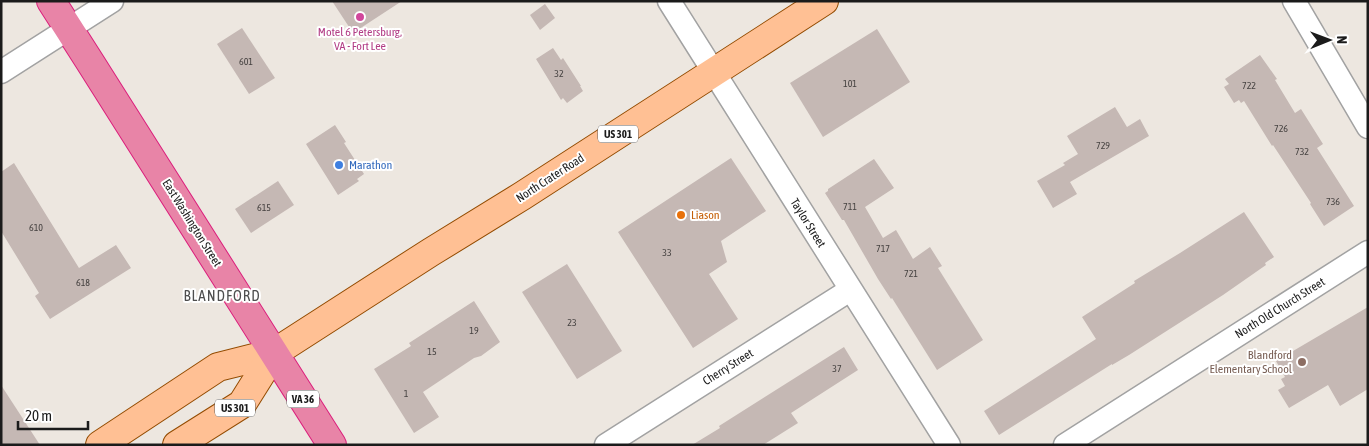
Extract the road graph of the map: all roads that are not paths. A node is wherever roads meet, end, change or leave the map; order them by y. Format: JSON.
{"nodes":[{"id":1,"x":50,"y":1,"type":"edge"},
{"id":2,"x":112,"y":1,"type":"edge"},
{"id":3,"x":669,"y":1,"type":"edge"},
{"id":4,"x":824,"y":1,"type":"edge"},
{"id":5,"x":1294,"y":1,"type":"edge"},
{"id":6,"x":68,"y":29,"type":"junction"},
{"id":7,"x":1,"y":72,"type":"edge"},
{"id":8,"x":714,"y":72,"type":"junction"},
{"id":9,"x":1368,"y":127,"type":"edge"},
{"id":10,"x":1368,"y":252,"type":"edge"},
{"id":11,"x":850,"y":290,"type":"junction"},
{"id":12,"x":274,"y":353,"type":"junction"},
{"id":13,"x":100,"y":445,"type":"edge"},
{"id":14,"x":177,"y":445,"type":"edge"},
{"id":15,"x":332,"y":445,"type":"edge"},
{"id":16,"x":606,"y":445,"type":"edge"},
{"id":17,"x":948,"y":445,"type":"edge"},
{"id":18,"x":1065,"y":445,"type":"edge"}],
"edges":[{"from":1,"to":6,"type":"highway","name":"East Washington Street"},
{"from":2,"to":6,"type":"street"},
{"from":3,"to":8,"type":"street","name":"Taylor Street"},
{"from":4,"to":8,"type":"main road","name":"North Crater Road","number":"US 301"},
{"from":5,"to":9,"type":"street"},
{"from":6,"to":7,"type":"street"},
{"from":6,"to":12,"type":"highway","name":"East Washington Street"},
{"from":8,"to":11,"type":"street","name":"Taylor Street"},
{"from":8,"to":12,"type":"main road","name":"North Crater Road","number":"US 301"},
{"from":10,"to":18,"type":"street","name":"North Old Church Street"},
{"from":11,"to":16,"type":"street","name":"Cherry Street"},
{"from":11,"to":17,"type":"street","name":"Taylor Street"},
{"from":12,"to":13,"type":"main road","number":"US 301"},
{"from":12,"to":14,"type":"main road","number":"US 301"},
{"from":12,"to":15,"type":"highway","name":"East Washington Street","number":"VA 36"}]}
